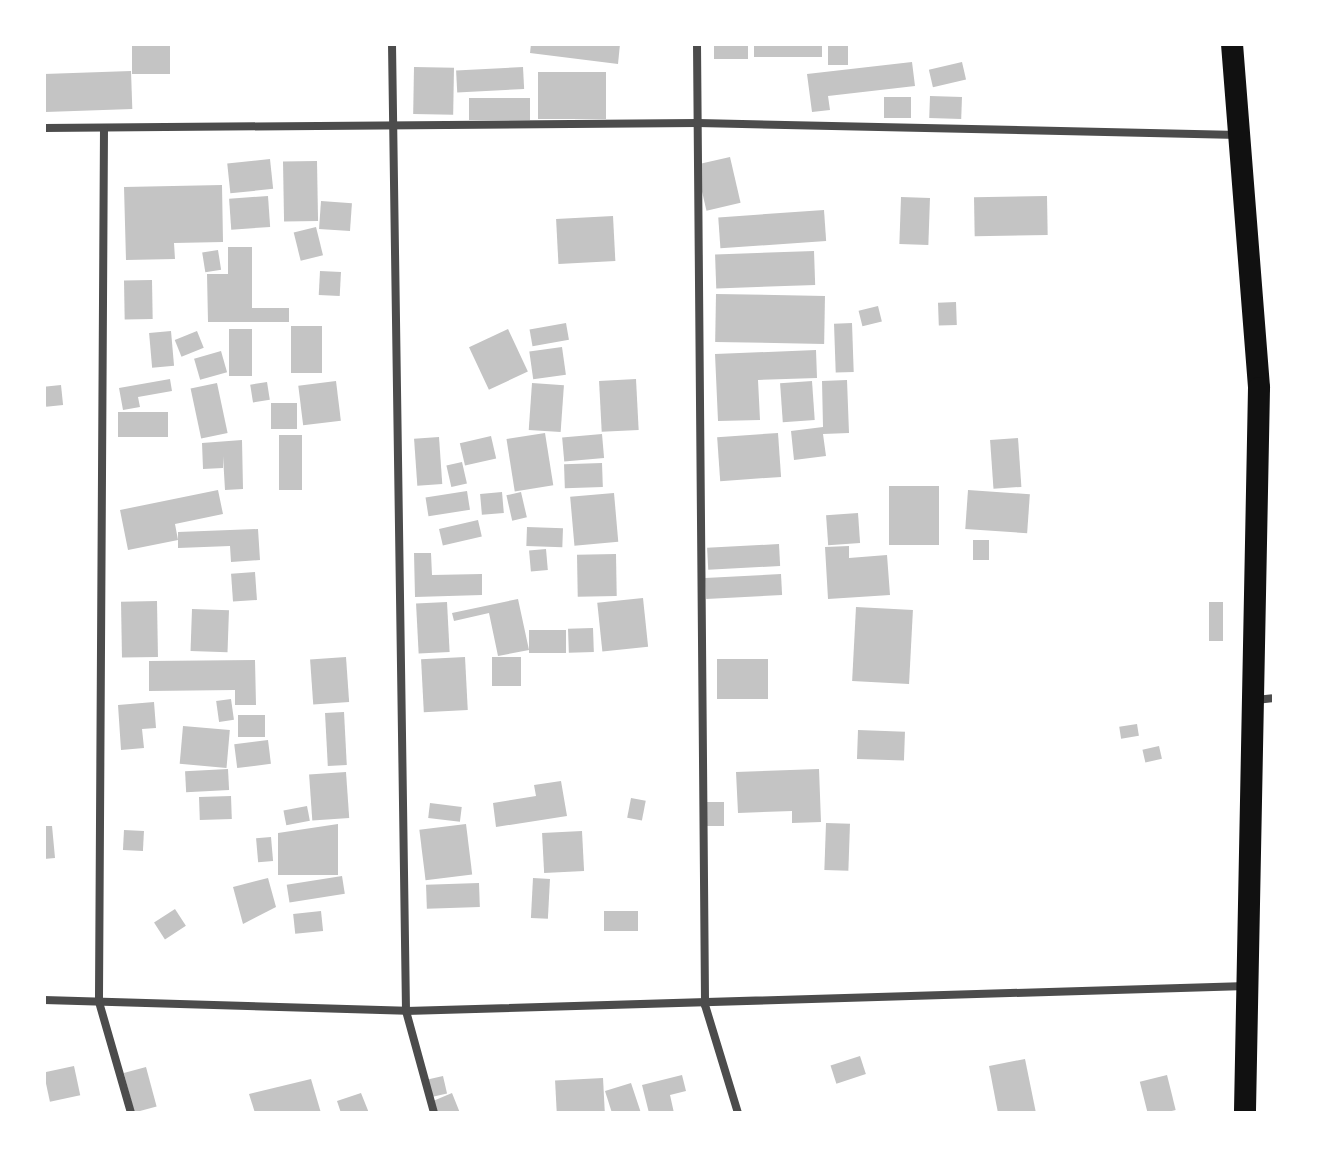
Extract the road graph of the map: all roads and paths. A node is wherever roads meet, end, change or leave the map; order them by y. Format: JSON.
{"nodes":[{"id":1,"x":392,"y":44,"type":"edge"},
{"id":2,"x":697,"y":44,"type":"edge"},
{"id":3,"x":1232,"y":44,"type":"edge"},
{"id":4,"x":698,"y":123,"type":"junction"},
{"id":5,"x":393,"y":126,"type":"junction"},
{"id":6,"x":44,"y":128,"type":"edge"},
{"id":7,"x":104,"y":128,"type":"junction"},
{"id":8,"x":1242,"y":135,"type":"junction"},
{"id":9,"x":1265,"y":699,"type":"edge"},
{"id":10,"x":1248,"y":986,"type":"junction"},
{"id":11,"x":44,"y":1000,"type":"edge"},
{"id":12,"x":99,"y":1002,"type":"junction"},
{"id":13,"x":705,"y":1005,"type":"junction"},
{"id":14,"x":406,"y":1011,"type":"junction"},
{"id":15,"x":131,"y":1113,"type":"edge"},
{"id":16,"x":434,"y":1113,"type":"edge"},
{"id":17,"x":738,"y":1113,"type":"edge"},
{"id":18,"x":1245,"y":1113,"type":"edge"}],
"edges":[{"from":1,"to":5,"type":"street"},
{"from":2,"to":4,"type":"street"},
{"from":3,"to":8,"type":"highway"},
{"from":4,"to":5,"type":"street"},
{"from":4,"to":8,"type":"street"},
{"from":4,"to":13,"type":"street"},
{"from":5,"to":7,"type":"street"},
{"from":5,"to":14,"type":"street"},
{"from":6,"to":7,"type":"street"},
{"from":7,"to":12,"type":"street"},
{"from":8,"to":9,"type":"highway"},
{"from":9,"to":10,"type":"highway"},
{"from":10,"to":13,"type":"street"},
{"from":10,"to":18,"type":"highway"},
{"from":11,"to":12,"type":"street"},
{"from":12,"to":14,"type":"street"},
{"from":12,"to":15,"type":"street"},
{"from":13,"to":14,"type":"street"},
{"from":13,"to":17,"type":"street"},
{"from":14,"to":16,"type":"street"}]}
